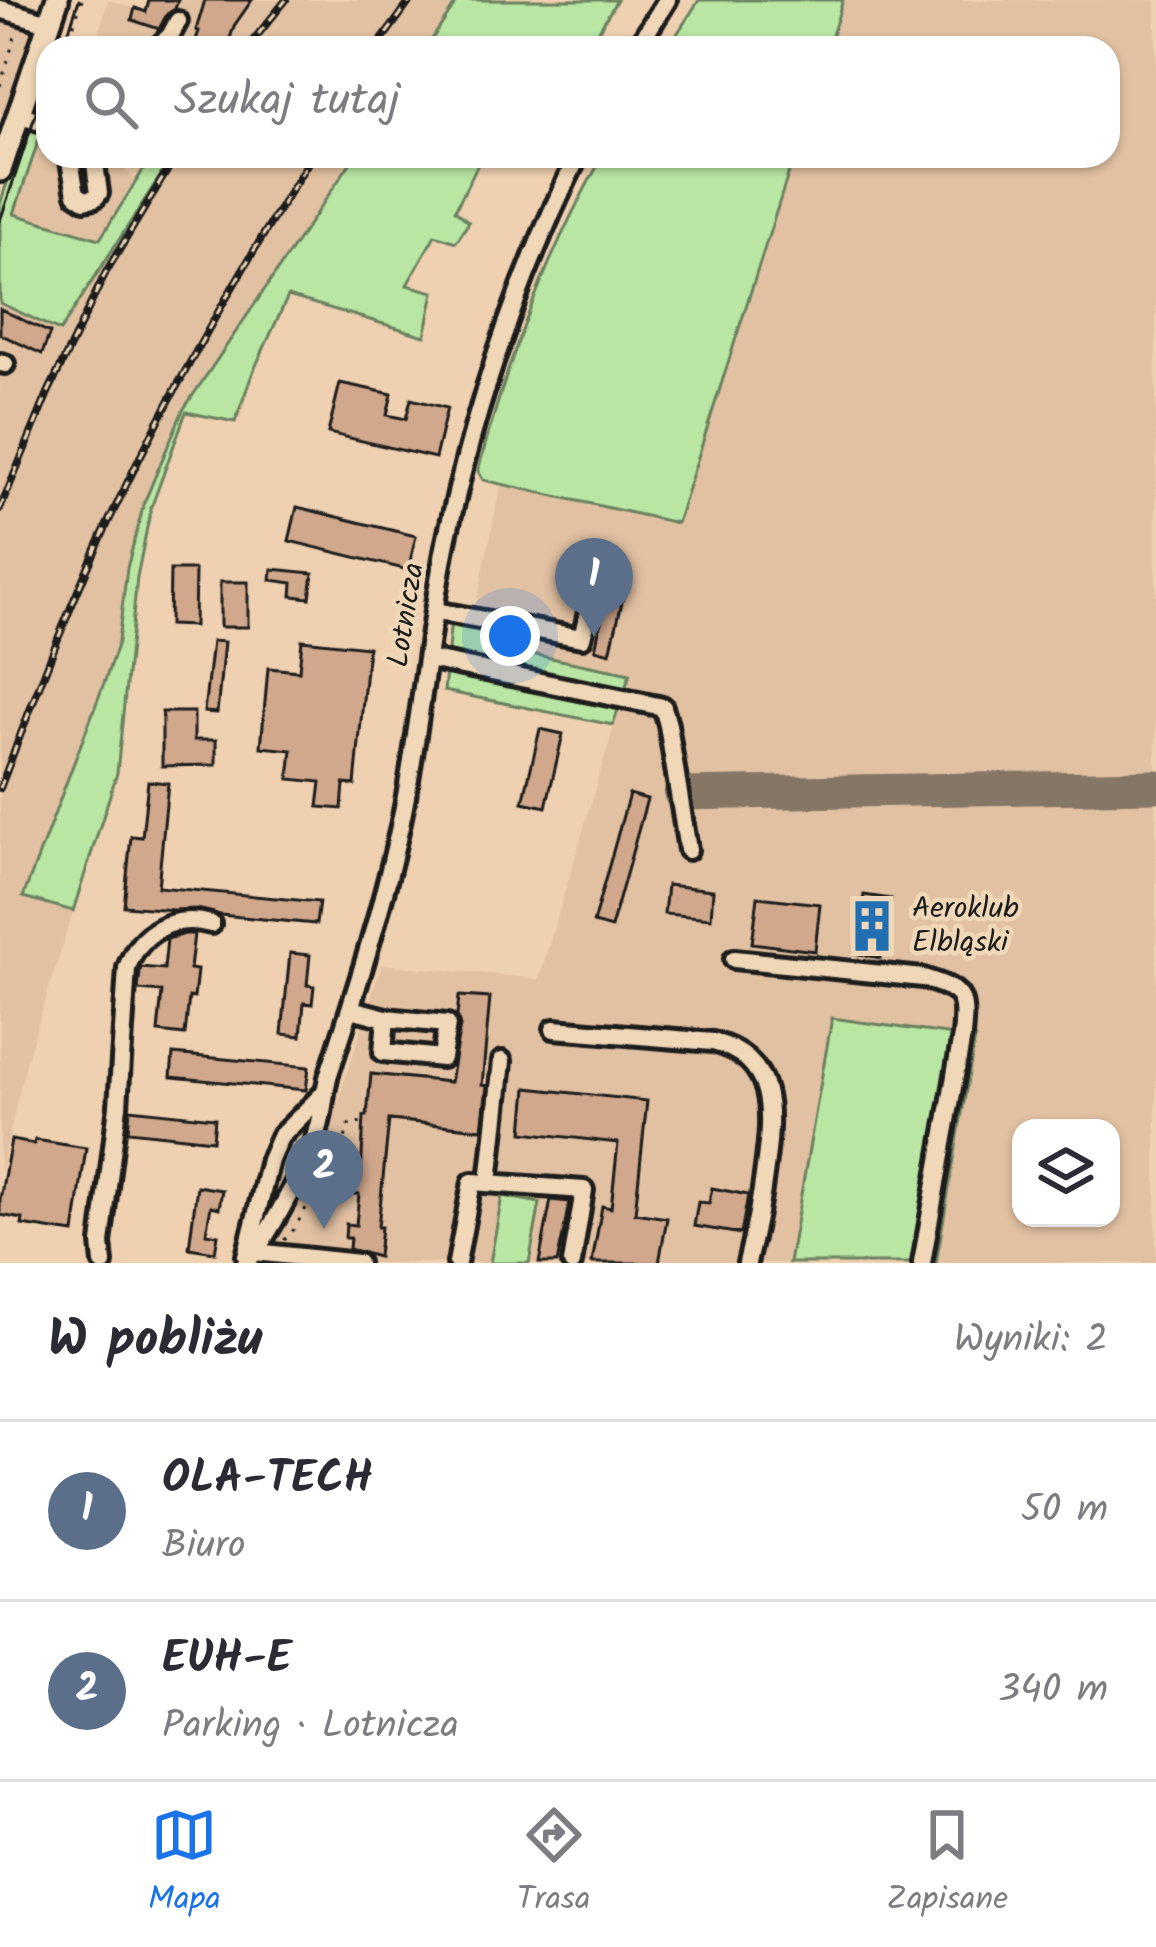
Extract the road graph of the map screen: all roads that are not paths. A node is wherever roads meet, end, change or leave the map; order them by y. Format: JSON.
{"nodes":[{"id":1,"x":57,"y":0,"type":"edge"},
{"id":2,"x":667,"y":0,"type":"edge"},
{"id":3,"x":0,"y":9,"type":"edge"},
{"id":4,"x":178,"y":21,"type":"dead end"},
{"id":5,"x":49,"y":23,"type":"junction"},
{"id":6,"x":47,"y":36,"type":"edge"},
{"id":7,"x":169,"y":36,"type":"edge"},
{"id":8,"x":644,"y":36,"type":"edge"},
{"id":9,"x":36,"y":72,"type":"edge"},
{"id":10,"x":13,"y":105,"type":"junction"},
{"id":11,"x":36,"y":119,"type":"edge"},
{"id":12,"x":71,"y":168,"type":"edge"},
{"id":13,"x":96,"y":168,"type":"edge"},
{"id":14,"x":572,"y":168,"type":"edge"},
{"id":15,"x":0,"y":170,"type":"edge"},
{"id":16,"x":594,"y":587,"type":"dead end"},
{"id":17,"x":435,"y":611,"type":"junction"},
{"id":18,"x":428,"y":659,"type":"junction"},
{"id":19,"x":688,"y":850,"type":"dead end"},
{"id":20,"x":211,"y":924,"type":"dead end"},
{"id":21,"x":734,"y":959,"type":"dead end"},
{"id":22,"x":351,"y":1009,"type":"junction"},
{"id":23,"x":386,"y":1018,"type":"dead end"},
{"id":24,"x":554,"y":1029,"type":"dead end"},
{"id":25,"x":502,"y":1061,"type":"dead end"},
{"id":26,"x":324,"y":1093,"type":"junction"},
{"id":27,"x":280,"y":1137,"type":"junction"},
{"id":28,"x":307,"y":1156,"type":"junction"},
{"id":29,"x":489,"y":1182,"type":"junction"},
{"id":30,"x":253,"y":1258,"type":"edge"},
{"id":31,"x":103,"y":1263,"type":"edge"},
{"id":32,"x":358,"y":1263,"type":"edge"},
{"id":33,"x":457,"y":1263,"type":"edge"},
{"id":34,"x":572,"y":1263,"type":"edge"},
{"id":35,"x":747,"y":1263,"type":"edge"},
{"id":36,"x":922,"y":1263,"type":"edge"}],
"edges":[{"from":1,"to":5,"type":"main road"},
{"from":2,"to":8,"type":"street"},
{"from":3,"to":5,"type":"street"},
{"from":4,"to":7,"type":"street"},
{"from":5,"to":6,"type":"main road"},
{"from":9,"to":10,"type":"main road"},
{"from":10,"to":11,"type":"street"},
{"from":10,"to":15,"type":"main road"},
{"from":12,"to":13,"type":"street"},
{"from":14,"to":17,"type":"street","name":"Lotnicza"},
{"from":16,"to":17,"type":"street"},
{"from":17,"to":18,"type":"street","name":"Lotnicza"},
{"from":18,"to":19,"type":"street"},
{"from":18,"to":22,"type":"street","name":"Lotnicza"},
{"from":20,"to":31,"type":"street"},
{"from":21,"to":36,"type":"street"},
{"from":22,"to":23,"type":"street"},
{"from":22,"to":26,"type":"street","name":"Lotnicza"},
{"from":24,"to":35,"type":"street"},
{"from":25,"to":29,"type":"street"},
{"from":26,"to":27,"type":"street","name":"Lotnicza"},
{"from":26,"to":28,"type":"street","name":"Lotnicza"},
{"from":27,"to":28,"type":"street"},
{"from":27,"to":30,"type":"street"},
{"from":28,"to":30,"type":"street","name":"Lotnicza"},
{"from":29,"to":33,"type":"street"},
{"from":29,"to":34,"type":"street"},
{"from":30,"to":32,"type":"street"}]}
